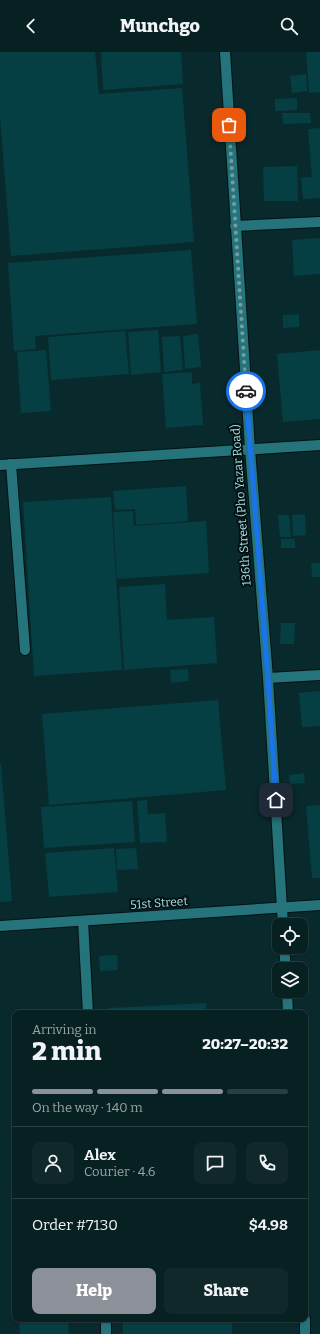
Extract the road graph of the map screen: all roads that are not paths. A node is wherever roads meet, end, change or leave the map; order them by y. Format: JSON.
{"nodes":[{"id":1,"x":225,"y":52,"type":"edge"},
{"id":2,"x":320,"y":222,"type":"edge"},
{"id":3,"x":236,"y":226,"type":"junction"},
{"id":4,"x":320,"y":445,"type":"edge"},
{"id":5,"x":250,"y":449,"type":"junction"},
{"id":6,"x":11,"y":464,"type":"junction"},
{"id":7,"x":0,"y":465,"type":"edge"},
{"id":8,"x":25,"y":650,"type":"dead end"},
{"id":9,"x":320,"y":675,"type":"edge"},
{"id":10,"x":268,"y":678,"type":"junction"},
{"id":11,"x":320,"y":905,"type":"edge"},
{"id":12,"x":282,"y":907,"type":"junction"},
{"id":13,"x":283,"y":918,"type":"edge"},
{"id":14,"x":83,"y":921,"type":"junction"},
{"id":15,"x":0,"y":926,"type":"edge"},
{"id":16,"x":287,"y":998,"type":"edge"},
{"id":17,"x":88,"y":1010,"type":"edge"},
{"id":18,"x":288,"y":1010,"type":"edge"},
{"id":19,"x":106,"y":1322,"type":"edge"},
{"id":20,"x":305,"y":1322,"type":"edge"},
{"id":21,"x":106,"y":1334,"type":"edge"},
{"id":22,"x":306,"y":1334,"type":"edge"}],
"edges":[{"from":1,"to":3,"type":"street","name":"136th Street (Pho Yazar Road)"},
{"from":2,"to":3,"type":"street"},
{"from":3,"to":5,"type":"street","name":"136th Street (Pho Yazar Road)"},
{"from":4,"to":5,"type":"street"},
{"from":5,"to":6,"type":"street"},
{"from":5,"to":10,"type":"street","name":"136th Street (Pho Yazar Road)"},
{"from":6,"to":7,"type":"street"},
{"from":6,"to":8,"type":"street"},
{"from":9,"to":10,"type":"street"},
{"from":10,"to":12,"type":"street","name":"136th Street (Pho Yazar Road)"},
{"from":11,"to":12,"type":"street","name":"51st Street"},
{"from":12,"to":13,"type":"street","name":"136th Street (Pho Yazar Road)"},
{"from":12,"to":14,"type":"street","name":"51st Street"},
{"from":14,"to":15,"type":"street","name":"51st Street"},
{"from":14,"to":17,"type":"street"},
{"from":16,"to":18,"type":"street"},
{"from":19,"to":21,"type":"street"},
{"from":20,"to":22,"type":"street"}]}
